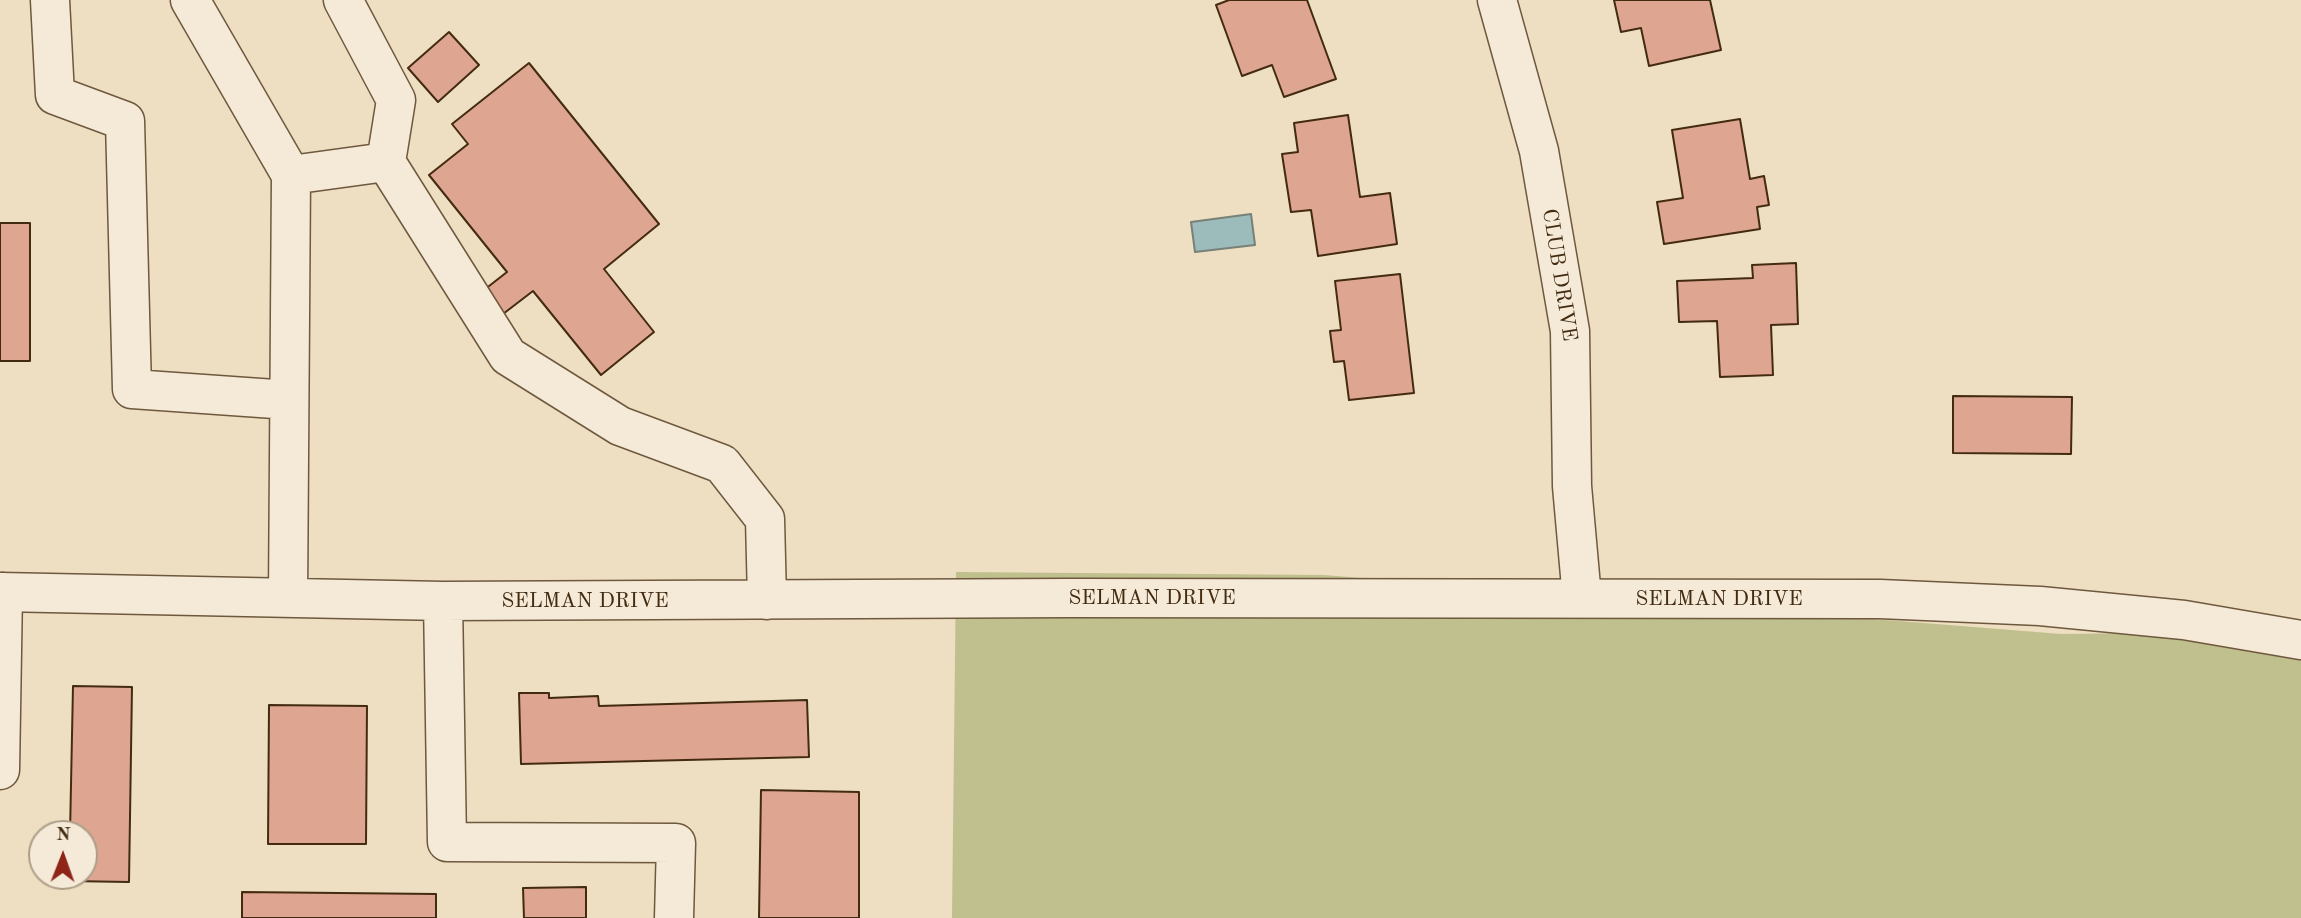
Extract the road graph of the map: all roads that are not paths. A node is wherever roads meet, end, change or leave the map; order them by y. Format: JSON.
{"nodes":[{"id":1,"x":50,"y":0,"type":"edge"},
{"id":2,"x":190,"y":0,"type":"edge"},
{"id":3,"x":342,"y":0,"type":"edge"},
{"id":4,"x":1497,"y":0,"type":"edge"},
{"id":5,"x":386,"y":162,"type":"junction"},
{"id":6,"x":291,"y":175,"type":"junction"},
{"id":7,"x":289,"y":400,"type":"junction"},
{"id":8,"x":2,"y":592,"type":"edge"},
{"id":9,"x":288,"y":598,"type":"junction"},
{"id":10,"x":1582,"y":598,"type":"junction"},
{"id":11,"x":767,"y":600,"type":"junction"},
{"id":12,"x":443,"y":601,"type":"junction"},
{"id":13,"x":2301,"y":640,"type":"edge"},
{"id":14,"x":0,"y":770,"type":"edge"},
{"id":15,"x":674,"y":918,"type":"edge"}],
"edges":[{"from":1,"to":7,"type":"street"},
{"from":2,"to":6,"type":"street"},
{"from":3,"to":5,"type":"street"},
{"from":4,"to":10,"type":"street","name":"CLUB DRIVE"},
{"from":5,"to":6,"type":"street"},
{"from":5,"to":11,"type":"street"},
{"from":6,"to":7,"type":"street"},
{"from":7,"to":9,"type":"street"},
{"from":8,"to":9,"type":"street","name":"SELMAN DRIVE"},
{"from":8,"to":14,"type":"street"},
{"from":9,"to":12,"type":"street","name":"SELMAN DRIVE"},
{"from":10,"to":11,"type":"street","name":"SELMAN DRIVE"},
{"from":10,"to":13,"type":"street","name":"SELMAN DRIVE"},
{"from":11,"to":12,"type":"street","name":"SELMAN DRIVE"},
{"from":12,"to":15,"type":"street"}]}
